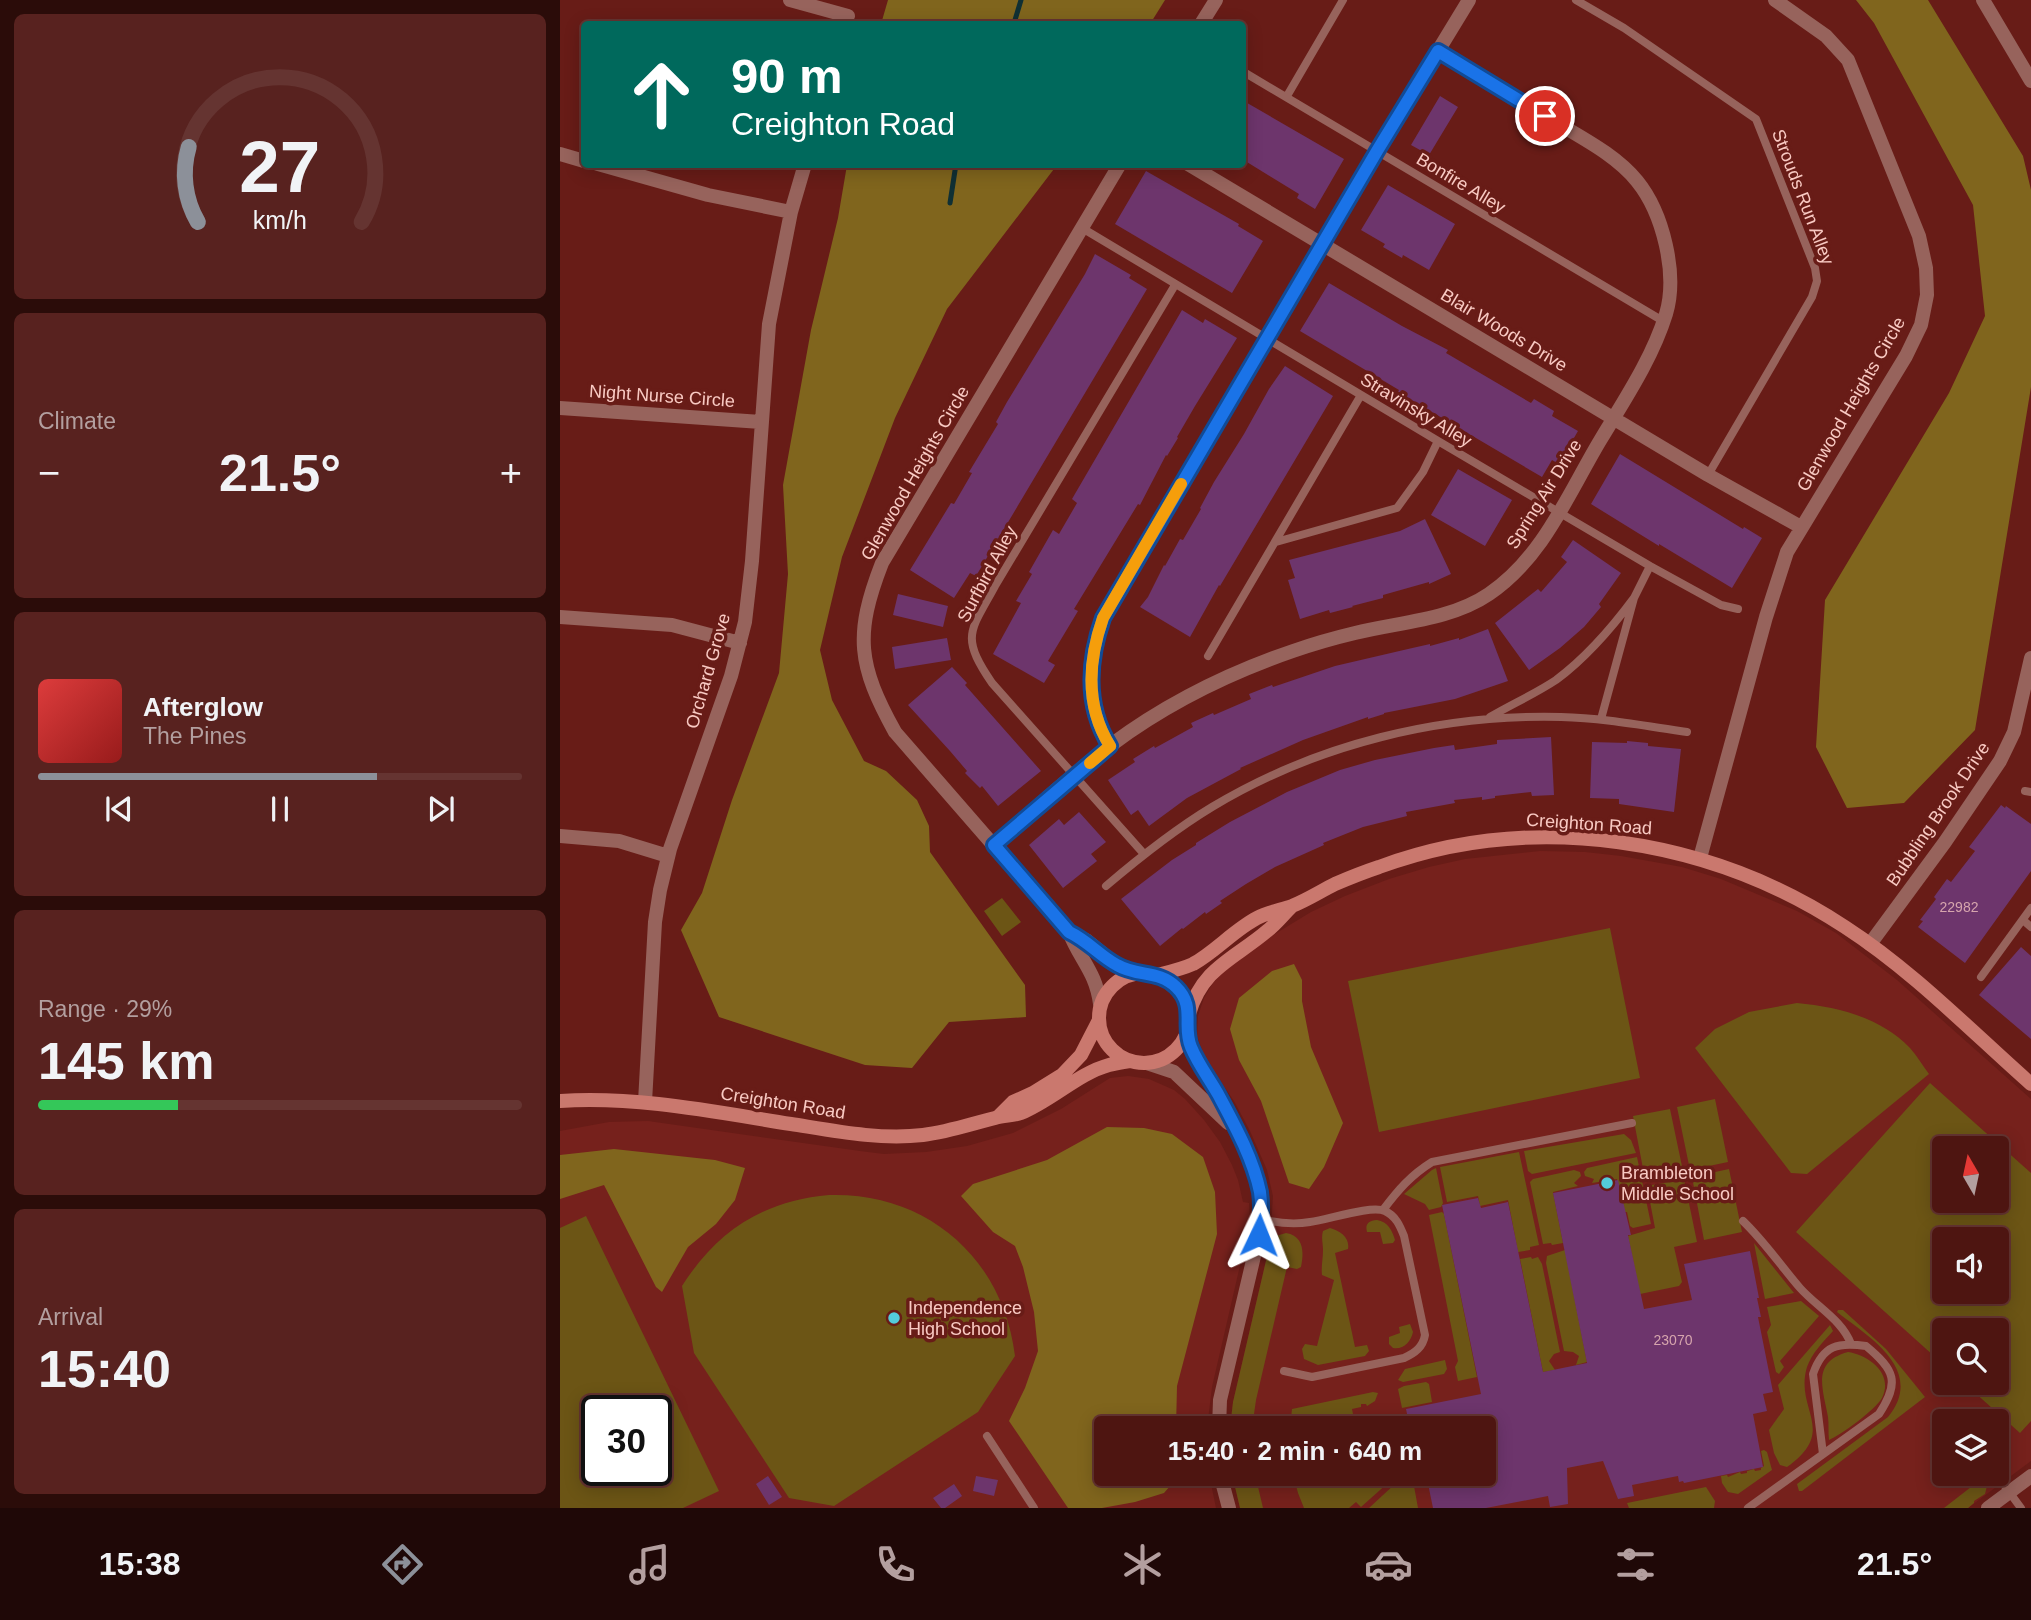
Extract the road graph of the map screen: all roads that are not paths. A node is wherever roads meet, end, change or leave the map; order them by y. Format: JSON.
{"nodes":[{"id":1,"x":790,"y":0,"type":"edge"},
{"id":2,"x":852,"y":0,"type":"edge"},
{"id":3,"x":1216,"y":0,"type":"edge"},
{"id":4,"x":1343,"y":0,"type":"edge"},
{"id":5,"x":1469,"y":0,"type":"edge"},
{"id":6,"x":1576,"y":0,"type":"edge"},
{"id":7,"x":1775,"y":0,"type":"edge"},
{"id":8,"x":1983,"y":0,"type":"edge"},
{"id":9,"x":846,"y":20,"type":"edge"},
{"id":10,"x":1203,"y":21,"type":"edge"},
{"id":11,"x":1438,"y":51,"type":"junction"},
{"id":12,"x":1246,"y":73,"type":"edge"},
{"id":13,"x":2031,"y":81,"type":"edge"},
{"id":14,"x":1286,"y":96,"type":"junction"},
{"id":15,"x":1377,"y":151,"type":"junction"},
{"id":16,"x":560,"y":154,"type":"edge"},
{"id":17,"x":581,"y":160,"type":"edge"},
{"id":18,"x":612,"y":168,"type":"edge"},
{"id":19,"x":804,"y":168,"type":"edge"},
{"id":20,"x":1118,"y":168,"type":"edge"},
{"id":21,"x":1195,"y":168,"type":"edge"},
{"id":22,"x":791,"y":212,"type":"junction"},
{"id":23,"x":1082,"y":228,"type":"junction"},
{"id":24,"x":1322,"y":244,"type":"junction"},
{"id":25,"x":1175,"y":285,"type":"junction"},
{"id":26,"x":1663,"y":321,"type":"junction"},
{"id":27,"x":1267,"y":339,"type":"junction"},
{"id":28,"x":1361,"y":395,"type":"junction"},
{"id":29,"x":560,"y":408,"type":"edge"},
{"id":30,"x":1614,"y":418,"type":"junction"},
{"id":31,"x":761,"y":422,"type":"junction"},
{"id":32,"x":1438,"y":442,"type":"junction"},
{"id":33,"x":1709,"y":474,"type":"junction"},
{"id":34,"x":1559,"y":512,"type":"junction"},
{"id":35,"x":1801,"y":527,"type":"junction"},
{"id":36,"x":1276,"y":542,"type":"junction"},
{"id":37,"x":1650,"y":566,"type":"junction"},
{"id":38,"x":1634,"y":598,"type":"junction"},
{"id":39,"x":1738,"y":610,"type":"dead end"},
{"id":40,"x":560,"y":617,"type":"edge"},
{"id":41,"x":740,"y":643,"type":"junction"},
{"id":42,"x":1208,"y":656,"type":"dead end"},
{"id":43,"x":2031,"y":658,"type":"edge"},
{"id":44,"x":2029,"y":680,"type":"edge"},
{"id":45,"x":1488,"y":719,"type":"junction"},
{"id":46,"x":1601,"y":719,"type":"junction"},
{"id":47,"x":1687,"y":732,"type":"dead end"},
{"id":48,"x":1110,"y":746,"type":"junction"},
{"id":49,"x":1074,"y":776,"type":"junction"},
{"id":50,"x":560,"y":836,"type":"edge"},
{"id":51,"x":994,"y":845,"type":"junction"},
{"id":52,"x":1144,"y":854,"type":"junction"},
{"id":53,"x":668,"y":856,"type":"junction"},
{"id":54,"x":1700,"y":858,"type":"junction"},
{"id":55,"x":1107,"y":886,"type":"dead end"},
{"id":56,"x":1292,"y":906,"type":"junction"},
{"id":57,"x":2031,"y":908,"type":"edge"},
{"id":58,"x":2023,"y":920,"type":"junction"},
{"id":59,"x":2031,"y":927,"type":"edge"},
{"id":60,"x":1069,"y":932,"type":"junction"},
{"id":61,"x":1870,"y":944,"type":"junction"},
{"id":62,"x":1140,"y":973,"type":"junction"},
{"id":63,"x":1157,"y":975,"type":"junction"},
{"id":64,"x":1981,"y":977,"type":"dead end"},
{"id":65,"x":1100,"y":1004,"type":"junction"},
{"id":66,"x":1189,"y":1014,"type":"junction"},
{"id":67,"x":1098,"y":1022,"type":"junction"},
{"id":68,"x":1187,"y":1032,"type":"junction"},
{"id":69,"x":1130,"y":1061,"type":"junction"},
{"id":70,"x":1147,"y":1063,"type":"junction"},
{"id":71,"x":2031,"y":1084,"type":"edge"},
{"id":72,"x":560,"y":1101,"type":"edge"},
{"id":73,"x":645,"y":1102,"type":"junction"},
{"id":74,"x":998,"y":1117,"type":"junction"},
{"id":75,"x":1632,"y":1123,"type":"dead end"},
{"id":76,"x":1238,"y":1134,"type":"junction"},
{"id":77,"x":1383,"y":1210,"type":"junction"},
{"id":78,"x":1261,"y":1219,"type":"junction"},
{"id":79,"x":1743,"y":1221,"type":"dead end"},
{"id":80,"x":1852,"y":1344,"type":"junction"},
{"id":81,"x":1284,"y":1371,"type":"dead end"},
{"id":82,"x":1219,"y":1416,"type":"edge"},
{"id":83,"x":987,"y":1436,"type":"dead end"},
{"id":84,"x":1823,"y":1454,"type":"junction"},
{"id":85,"x":2031,"y":1476,"type":"edge"},
{"id":86,"x":1223,"y":1486,"type":"edge"},
{"id":87,"x":2006,"y":1486,"type":"edge"},
{"id":88,"x":2010,"y":1491,"type":"junction"},
{"id":89,"x":1034,"y":1508,"type":"edge"},
{"id":90,"x":1229,"y":1508,"type":"edge"},
{"id":91,"x":1748,"y":1508,"type":"edge"},
{"id":92,"x":1988,"y":1508,"type":"edge"},
{"id":93,"x":2021,"y":1508,"type":"edge"}],
"edges":[{"from":1,"to":9,"type":"street"},
{"from":2,"to":9,"type":"street"},
{"from":3,"to":10,"type":"street"},
{"from":4,"to":14,"type":"lane"},
{"from":5,"to":11,"type":"street"},
{"from":6,"to":33,"type":"lane","name":"Strouds Run Alley"},
{"from":7,"to":35,"type":"street","name":"Glenwood Heights Circle"},
{"from":8,"to":13,"type":"street"},
{"from":11,"to":15,"type":"street"},
{"from":11,"to":26,"type":"street","name":"Spring Air Drive"},
{"from":12,"to":14,"type":"lane","name":"Bonfire Alley"},
{"from":14,"to":15,"type":"lane","name":"Bonfire Alley"},
{"from":15,"to":24,"type":"street"},
{"from":15,"to":26,"type":"lane","name":"Bonfire Alley"},
{"from":16,"to":17,"type":"street"},
{"from":18,"to":22,"type":"street"},
{"from":19,"to":22,"type":"street","name":"Orchard Grove"},
{"from":20,"to":23,"type":"street","name":"Glenwood Heights Circle"},
{"from":21,"to":24,"type":"street","name":"Blair Woods Drive"},
{"from":22,"to":31,"type":"street","name":"Orchard Grove"},
{"from":23,"to":25,"type":"lane","name":"Stravinsky Alley"},
{"from":23,"to":51,"type":"street","name":"Glenwood Heights Circle"},
{"from":24,"to":27,"type":"street"},
{"from":24,"to":30,"type":"street","name":"Blair Woods Drive"},
{"from":25,"to":27,"type":"lane","name":"Stravinsky Alley"},
{"from":25,"to":49,"type":"lane","name":"Surfbird Alley"},
{"from":26,"to":30,"type":"street","name":"Spring Air Drive"},
{"from":27,"to":28,"type":"lane","name":"Stravinsky Alley"},
{"from":27,"to":48,"type":"street"},
{"from":28,"to":32,"type":"lane","name":"Stravinsky Alley"},
{"from":28,"to":36,"type":"lane"},
{"from":29,"to":31,"type":"street","name":"Night Nurse Circle"},
{"from":30,"to":33,"type":"street","name":"Blair Woods Drive"},
{"from":30,"to":34,"type":"street","name":"Spring Air Drive"},
{"from":31,"to":41,"type":"street","name":"Orchard Grove"},
{"from":32,"to":34,"type":"lane","name":"Stravinsky Alley"},
{"from":32,"to":36,"type":"lane"},
{"from":33,"to":35,"type":"street","name":"Blair Woods Drive"},
{"from":34,"to":37,"type":"lane","name":"Stravinsky Alley"},
{"from":34,"to":48,"type":"street","name":"Spring Air Drive"},
{"from":35,"to":54,"type":"street","name":"Glenwood Heights Circle"},
{"from":36,"to":42,"type":"lane"},
{"from":37,"to":38,"type":"lane"},
{"from":37,"to":39,"type":"lane","name":"Stravinsky Alley"},
{"from":38,"to":45,"type":"lane"},
{"from":38,"to":46,"type":"lane"},
{"from":40,"to":41,"type":"street"},
{"from":41,"to":53,"type":"street","name":"Orchard Grove"},
{"from":43,"to":44,"type":"street","name":"Bubbling Brook Drive"},
{"from":44,"to":61,"type":"street","name":"Bubbling Brook Drive"},
{"from":45,"to":46,"type":"lane"},
{"from":45,"to":52,"type":"lane"},
{"from":46,"to":47,"type":"lane"},
{"from":48,"to":49,"type":"street","name":"Spring Air Drive"},
{"from":49,"to":51,"type":"street","name":"Spring Air Drive"},
{"from":49,"to":52,"type":"lane","name":"Surfbird Alley"},
{"from":50,"to":53,"type":"street"},
{"from":51,"to":60,"type":"street","name":"Glenwood Heights Circle"},
{"from":52,"to":55,"type":"lane"},
{"from":53,"to":73,"type":"street","name":"Orchard Grove"},
{"from":54,"to":56,"type":"street","name":"Creighton Road"},
{"from":54,"to":61,"type":"street","name":"Creighton Road"},
{"from":56,"to":63,"type":"street","name":"Creighton Road"},
{"from":56,"to":66,"type":"street","name":"Creighton Road"},
{"from":57,"to":58,"type":"lane"},
{"from":58,"to":59,"type":"lane"},
{"from":58,"to":64,"type":"lane"},
{"from":60,"to":62,"type":"street","name":"Glenwood Heights Circle"},
{"from":60,"to":65,"type":"street","name":"Glenwood Heights Circle"},
{"from":61,"to":71,"type":"street","name":"Creighton Road"},
{"from":62,"to":63,"type":"street","name":"Creighton Road"},
{"from":62,"to":65,"type":"street"},
{"from":63,"to":66,"type":"street"},
{"from":65,"to":67,"type":"street","name":"Creighton Road"},
{"from":66,"to":68,"type":"street","name":"Creighton Road"},
{"from":67,"to":69,"type":"street"},
{"from":67,"to":74,"type":"street","name":"Creighton Road"},
{"from":68,"to":70,"type":"street"},
{"from":68,"to":76,"type":"street"},
{"from":69,"to":70,"type":"street","name":"Creighton Road"},
{"from":69,"to":74,"type":"street","name":"Creighton Road"},
{"from":70,"to":76,"type":"street"},
{"from":72,"to":73,"type":"street","name":"Creighton Road"},
{"from":73,"to":74,"type":"street","name":"Creighton Road"},
{"from":75,"to":77,"type":"lane"},
{"from":76,"to":78,"type":"street"},
{"from":77,"to":78,"type":"lane"},
{"from":77,"to":81,"type":"lane"},
{"from":78,"to":82,"type":"street"},
{"from":79,"to":80,"type":"lane"},
{"from":80,"to":84,"type":"lane"},
{"from":80,"to":84,"type":"lane"},
{"from":83,"to":89,"type":"lane"},
{"from":84,"to":91,"type":"lane"},
{"from":85,"to":88,"type":"street"},
{"from":86,"to":90,"type":"street"},
{"from":87,"to":88,"type":"lane"},
{"from":88,"to":92,"type":"street"},
{"from":88,"to":93,"type":"lane"}]}
